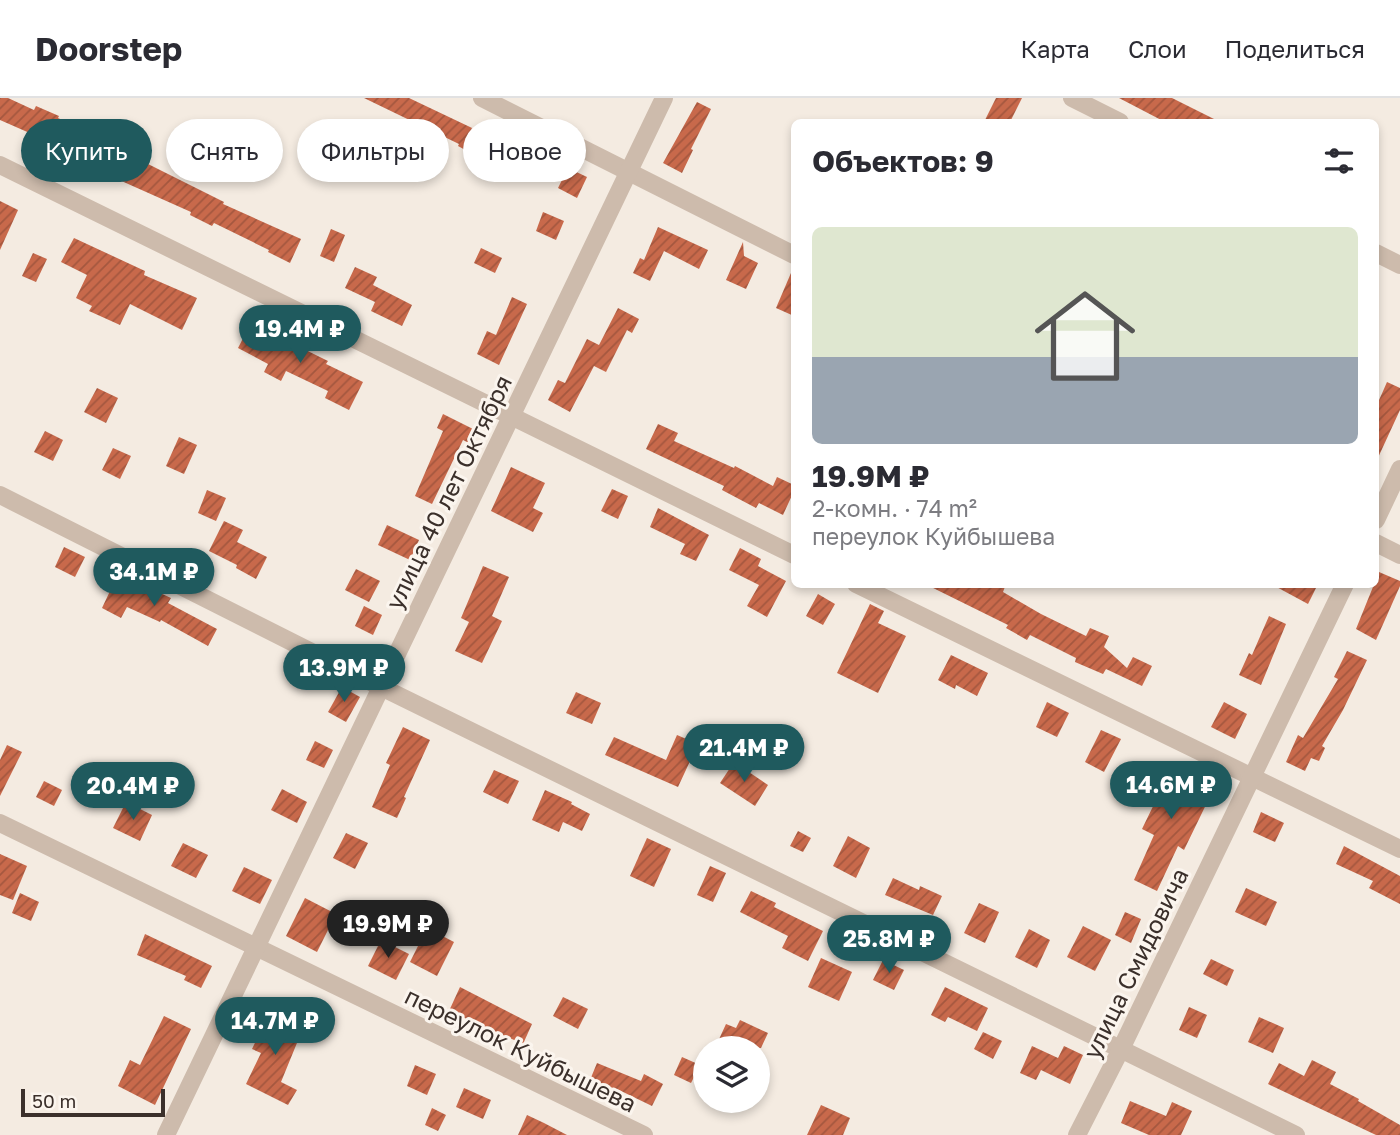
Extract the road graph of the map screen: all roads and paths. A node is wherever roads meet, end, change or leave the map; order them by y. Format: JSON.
{"nodes":[{"id":1,"x":482,"y":98,"type":"edge"},
{"id":2,"x":664,"y":98,"type":"edge"},
{"id":3,"x":1072,"y":98,"type":"edge"},
{"id":4,"x":1114,"y":119,"type":"edge"},
{"id":5,"x":0,"y":165,"type":"edge"},
{"id":6,"x":628,"y":173,"type":"junction"},
{"id":7,"x":791,"y":254,"type":"edge"},
{"id":8,"x":1379,"y":254,"type":"edge"},
{"id":9,"x":1400,"y":265,"type":"edge"},
{"id":10,"x":511,"y":417,"type":"junction"},
{"id":11,"x":1400,"y":469,"type":"edge"},
{"id":12,"x":0,"y":495,"type":"edge"},
{"id":13,"x":1379,"y":514,"type":"edge"},
{"id":14,"x":1379,"y":544,"type":"edge"},
{"id":15,"x":791,"y":554,"type":"edge"},
{"id":16,"x":1400,"y":555,"type":"edge"},
{"id":17,"x":864,"y":588,"type":"edge"},
{"id":18,"x":1343,"y":588,"type":"edge"},
{"id":19,"x":381,"y":687,"type":"junction"},
{"id":20,"x":1252,"y":778,"type":"junction"},
{"id":21,"x":0,"y":823,"type":"edge"},
{"id":22,"x":1400,"y":849,"type":"edge"},
{"id":23,"x":256,"y":948,"type":"junction"},
{"id":24,"x":1121,"y":1049,"type":"junction"},
{"id":25,"x":166,"y":1135,"type":"edge"},
{"id":26,"x":644,"y":1135,"type":"edge"},
{"id":27,"x":1077,"y":1135,"type":"edge"},
{"id":28,"x":1296,"y":1135,"type":"edge"}],
"edges":[{"from":1,"to":6,"type":"street"},
{"from":2,"to":6,"type":"street","name":"улица 40 лет Октября"},
{"from":3,"to":4,"type":"street"},
{"from":5,"to":10,"type":"street"},
{"from":6,"to":7,"type":"street"},
{"from":6,"to":10,"type":"street","name":"улица 40 лет Октября"},
{"from":8,"to":9,"type":"street"},
{"from":10,"to":15,"type":"street"},
{"from":10,"to":19,"type":"street","name":"улица 40 лет Октября"},
{"from":11,"to":13,"type":"street"},
{"from":12,"to":19,"type":"street"},
{"from":14,"to":16,"type":"street"},
{"from":17,"to":20,"type":"street"},
{"from":18,"to":20,"type":"street","name":"улица Смидовича"},
{"from":19,"to":23,"type":"street","name":"улица 40 лет Октября"},
{"from":19,"to":24,"type":"street"},
{"from":20,"to":22,"type":"street"},
{"from":20,"to":24,"type":"street","name":"улица Смидовича"},
{"from":21,"to":23,"type":"street","name":"переулок Куйбышева"},
{"from":23,"to":25,"type":"street","name":"улица 40 лет Октября"},
{"from":23,"to":26,"type":"street","name":"переулок Куйбышева"},
{"from":24,"to":27,"type":"street","name":"улица Смидовича"},
{"from":24,"to":28,"type":"street"}]}
